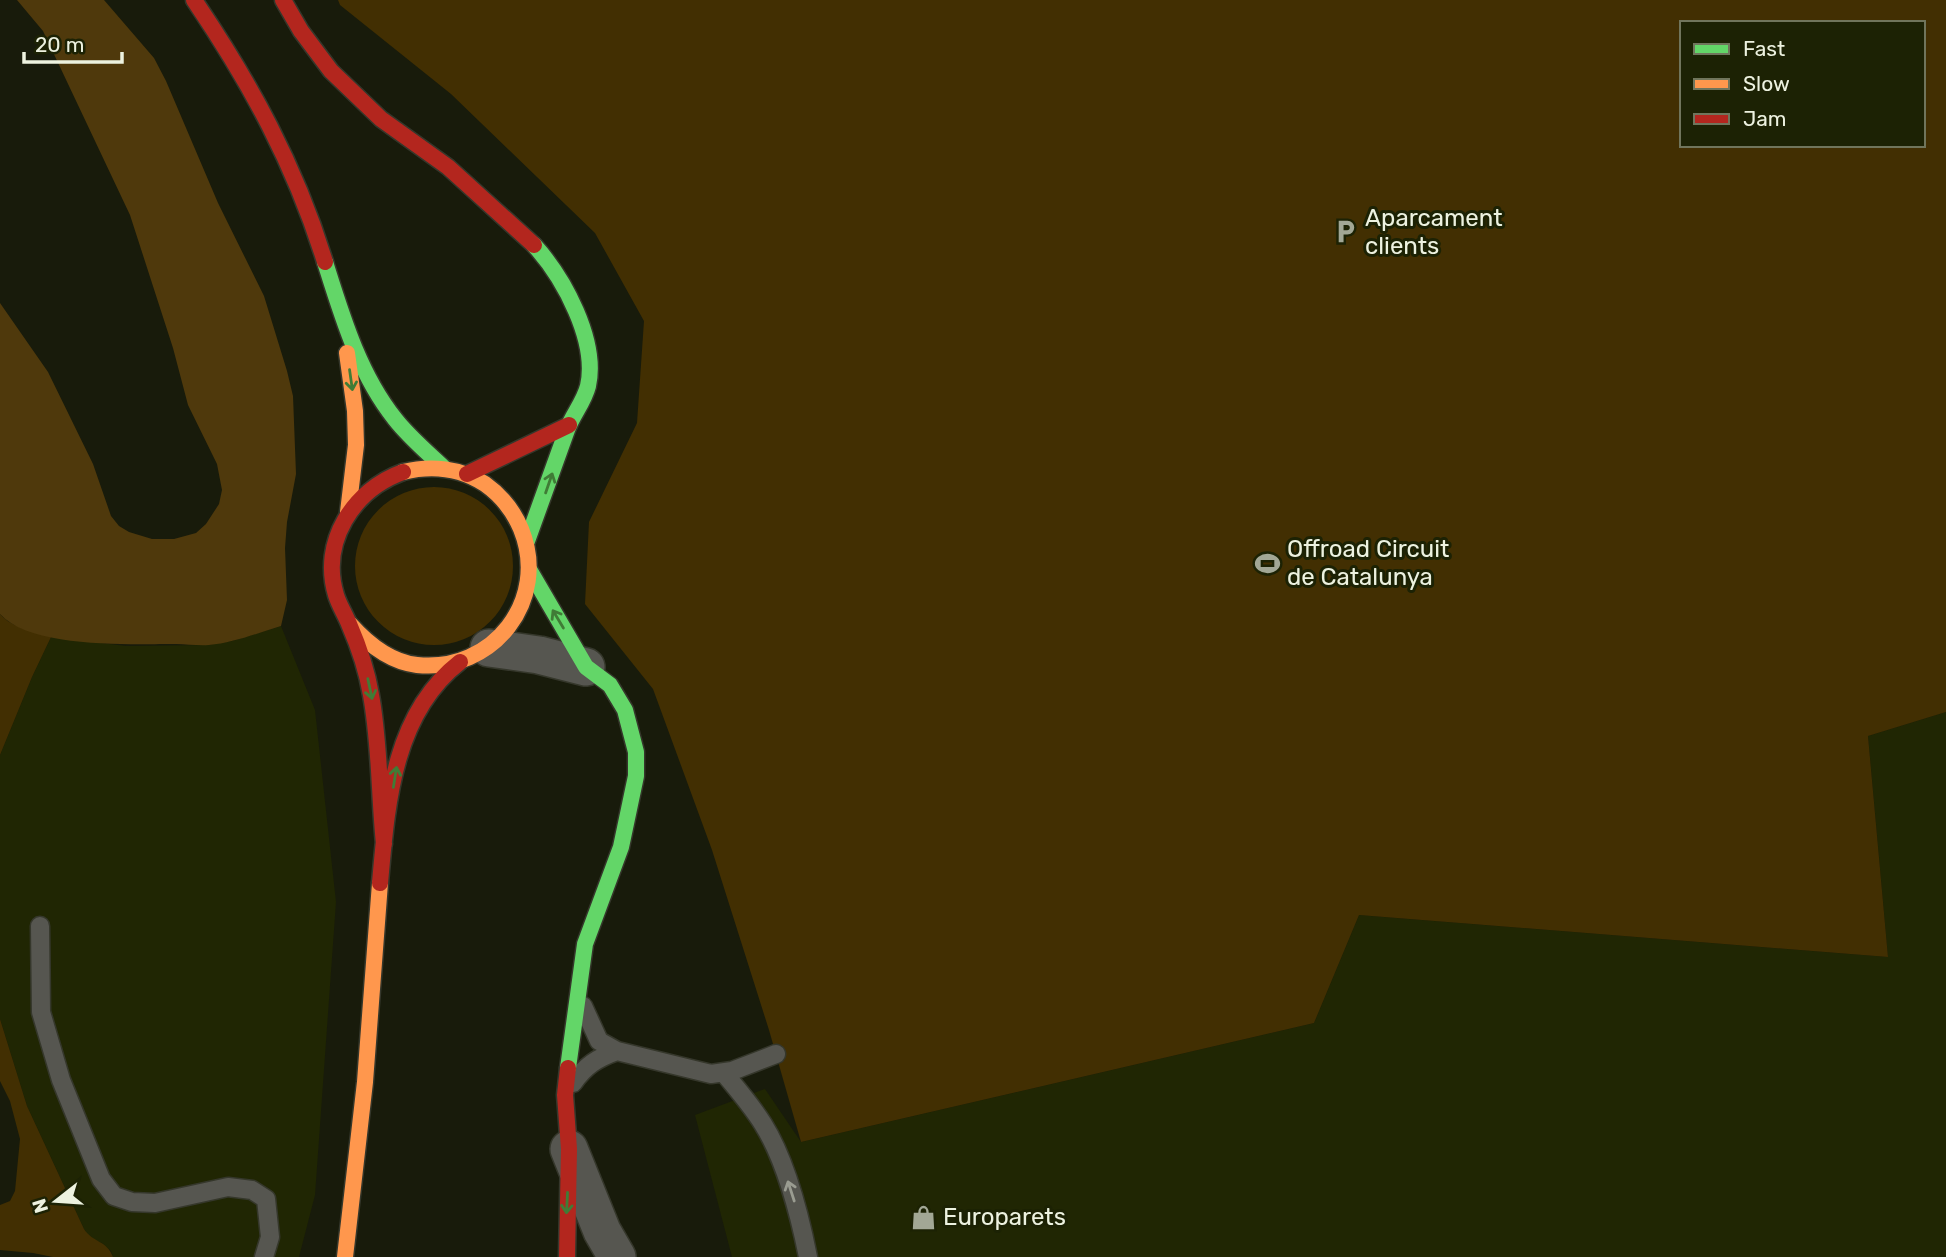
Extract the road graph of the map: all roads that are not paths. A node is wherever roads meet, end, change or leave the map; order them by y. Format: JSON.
{"nodes":[{"id":1,"x":194,"y":0,"type":"edge"},
{"id":2,"x":283,"y":0,"type":"edge"},
{"id":3,"x":341,"y":313,"type":"junction"},
{"id":4,"x":569,"y":425,"type":"junction"},
{"id":5,"x":443,"y":468,"type":"junction"},
{"id":6,"x":467,"y":474,"type":"junction"},
{"id":7,"x":348,"y":512,"type":"junction"},
{"id":8,"x":527,"y":541,"type":"junction"},
{"id":9,"x":530,"y":571,"type":"junction"},
{"id":10,"x":350,"y":624,"type":"junction"},
{"id":11,"x":474,"y":655,"type":"junction"},
{"id":12,"x":586,"y":667,"type":"junction"},
{"id":13,"x":384,"y":844,"type":"junction"},
{"id":14,"x":40,"y":926,"type":"dead end"},
{"id":15,"x":577,"y":990,"type":"junction"},
{"id":16,"x":617,"y":1051,"type":"junction"},
{"id":17,"x":776,"y":1054,"type":"dead end"},
{"id":18,"x":723,"y":1073,"type":"junction"},
{"id":19,"x":565,"y":1094,"type":"junction"},
{"id":20,"x":569,"y":1149,"type":"junction"},
{"id":21,"x":264,"y":1257,"type":"edge"},
{"id":22,"x":345,"y":1257,"type":"edge"},
{"id":23,"x":567,"y":1257,"type":"edge"},
{"id":24,"x":617,"y":1257,"type":"edge"},
{"id":25,"x":808,"y":1257,"type":"edge"}],
"edges":[{"from":1,"to":3,"type":"main road"},
{"from":2,"to":4,"type":"main road"},
{"from":3,"to":5,"type":"main road"},
{"from":3,"to":7,"type":"main road","one_way":true},
{"from":4,"to":6,"type":"main road"},
{"from":8,"to":4,"type":"main road","one_way":true},
{"from":5,"to":6,"type":"main road"},
{"from":5,"to":7,"type":"main road"},
{"from":6,"to":8,"type":"main road"},
{"from":7,"to":10,"type":"main road"},
{"from":8,"to":9,"type":"main road"},
{"from":9,"to":11,"type":"main road"},
{"from":12,"to":9,"type":"main road","one_way":true},
{"from":10,"to":11,"type":"main road"},
{"from":10,"to":13,"type":"main road","one_way":true},
{"from":11,"to":12,"type":"street"},
{"from":13,"to":11,"type":"main road","one_way":true},
{"from":12,"to":15,"type":"main road"},
{"from":13,"to":22,"type":"main road"},
{"from":14,"to":21,"type":"lane"},
{"from":15,"to":16,"type":"lane"},
{"from":15,"to":19,"type":"main road"},
{"from":16,"to":18,"type":"lane"},
{"from":16,"to":19,"type":"lane"},
{"from":17,"to":18,"type":"lane"},
{"from":25,"to":18,"type":"lane","one_way":true},
{"from":19,"to":20,"type":"main road"},
{"from":20,"to":23,"type":"main road","one_way":true},
{"from":20,"to":24,"type":"street"}]}
